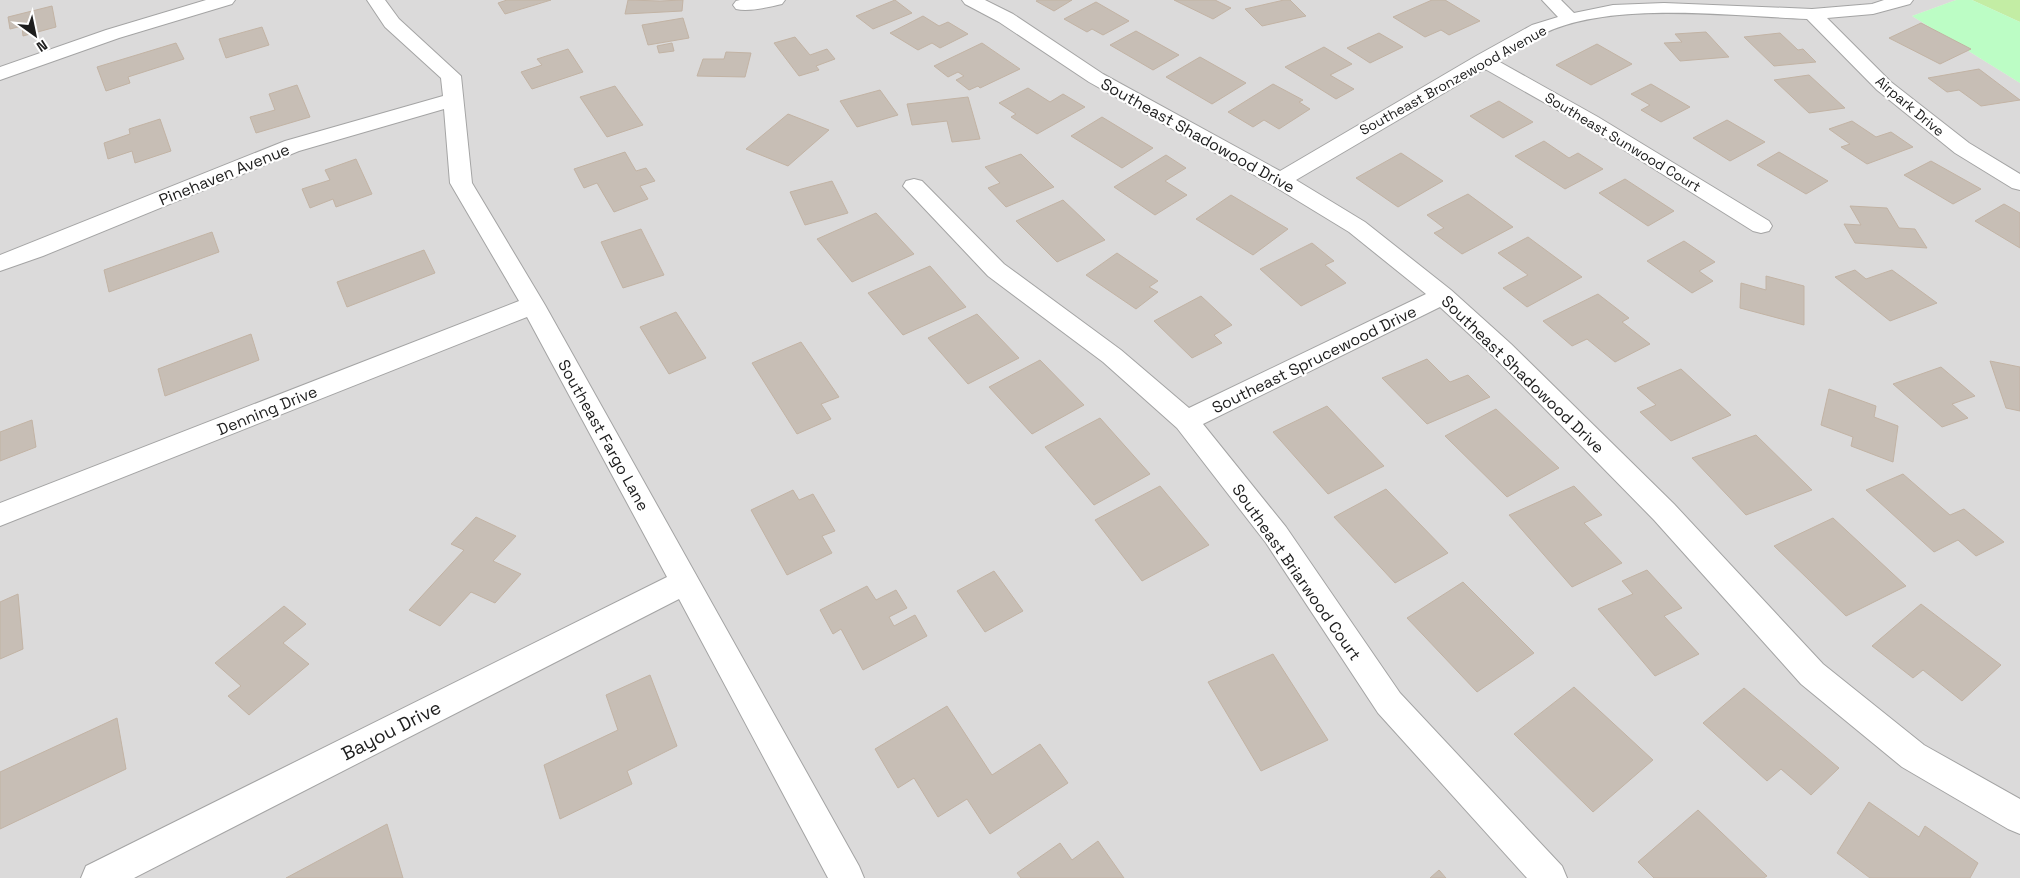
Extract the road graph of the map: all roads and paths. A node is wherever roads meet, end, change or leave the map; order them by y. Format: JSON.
{"nodes":[{"id":1,"x":226,"y":0,"type":"edge"},
{"id":2,"x":376,"y":0,"type":"edge"},
{"id":3,"x":776,"y":0,"type":"edge"},
{"id":4,"x":971,"y":0,"type":"edge"},
{"id":5,"x":1551,"y":0,"type":"edge"},
{"id":6,"x":1904,"y":0,"type":"edge"},
{"id":7,"x":742,"y":5,"type":"dead end"},
{"id":8,"x":1812,"y":14,"type":"junction"},
{"id":9,"x":1570,"y":19,"type":"junction"},
{"id":10,"x":1483,"y":60,"type":"junction"},
{"id":11,"x":0,"y":74,"type":"edge"},
{"id":12,"x":452,"y":100,"type":"junction"},
{"id":13,"x":1280,"y":180,"type":"junction"},
{"id":14,"x":2020,"y":182,"type":"edge"},
{"id":15,"x":914,"y":186,"type":"dead end"},
{"id":16,"x":1762,"y":226,"type":"dead end"},
{"id":17,"x":0,"y":263,"type":"edge"},
{"id":18,"x":1442,"y":296,"type":"junction"},
{"id":19,"x":533,"y":305,"type":"junction"},
{"id":20,"x":1186,"y":422,"type":"junction"},
{"id":21,"x":0,"y":515,"type":"edge"},
{"id":22,"x":684,"y":582,"type":"junction"},
{"id":23,"x":2020,"y":817,"type":"edge"},
{"id":24,"x":98,"y":878,"type":"edge"},
{"id":25,"x":847,"y":878,"type":"edge"},
{"id":26,"x":1550,"y":878,"type":"edge"}],
"edges":[{"from":1,"to":11,"type":"street"},
{"from":2,"to":12,"type":"street","name":"Southeast Fargo Lane"},
{"from":3,"to":7,"type":"street"},
{"from":4,"to":13,"type":"street","name":"Southeast Shadowood Drive"},
{"from":5,"to":9,"type":"street"},
{"from":6,"to":8,"type":"street","name":"Southeast Bronzewood Avenue"},
{"from":8,"to":9,"type":"street","name":"Southeast Bronzewood Avenue"},
{"from":8,"to":14,"type":"street","name":"Airpark Drive"},
{"from":9,"to":10,"type":"street","name":"Southeast Bronzewood Avenue"},
{"from":10,"to":13,"type":"street","name":"Southeast Bronzewood Avenue"},
{"from":10,"to":16,"type":"street","name":"Southeast Sunwood Court"},
{"from":12,"to":17,"type":"street","name":"Pinehaven Avenue"},
{"from":12,"to":19,"type":"street","name":"Southeast Fargo Lane"},
{"from":13,"to":18,"type":"street","name":"Southeast Shadowood Drive"},
{"from":15,"to":20,"type":"street","name":"Southeast Briarwood Court"},
{"from":18,"to":20,"type":"street","name":"Southeast Sprucewood Drive"},
{"from":18,"to":23,"type":"street","name":"Southeast Shadowood Drive"},
{"from":19,"to":21,"type":"street","name":"Denning Drive"},
{"from":19,"to":22,"type":"street","name":"Southeast Fargo Lane"},
{"from":20,"to":26,"type":"street","name":"Southeast Briarwood Court"},
{"from":22,"to":24,"type":"street","name":"Bayou Drive"},
{"from":22,"to":25,"type":"street","name":"Southeast Fargo Lane"}]}
